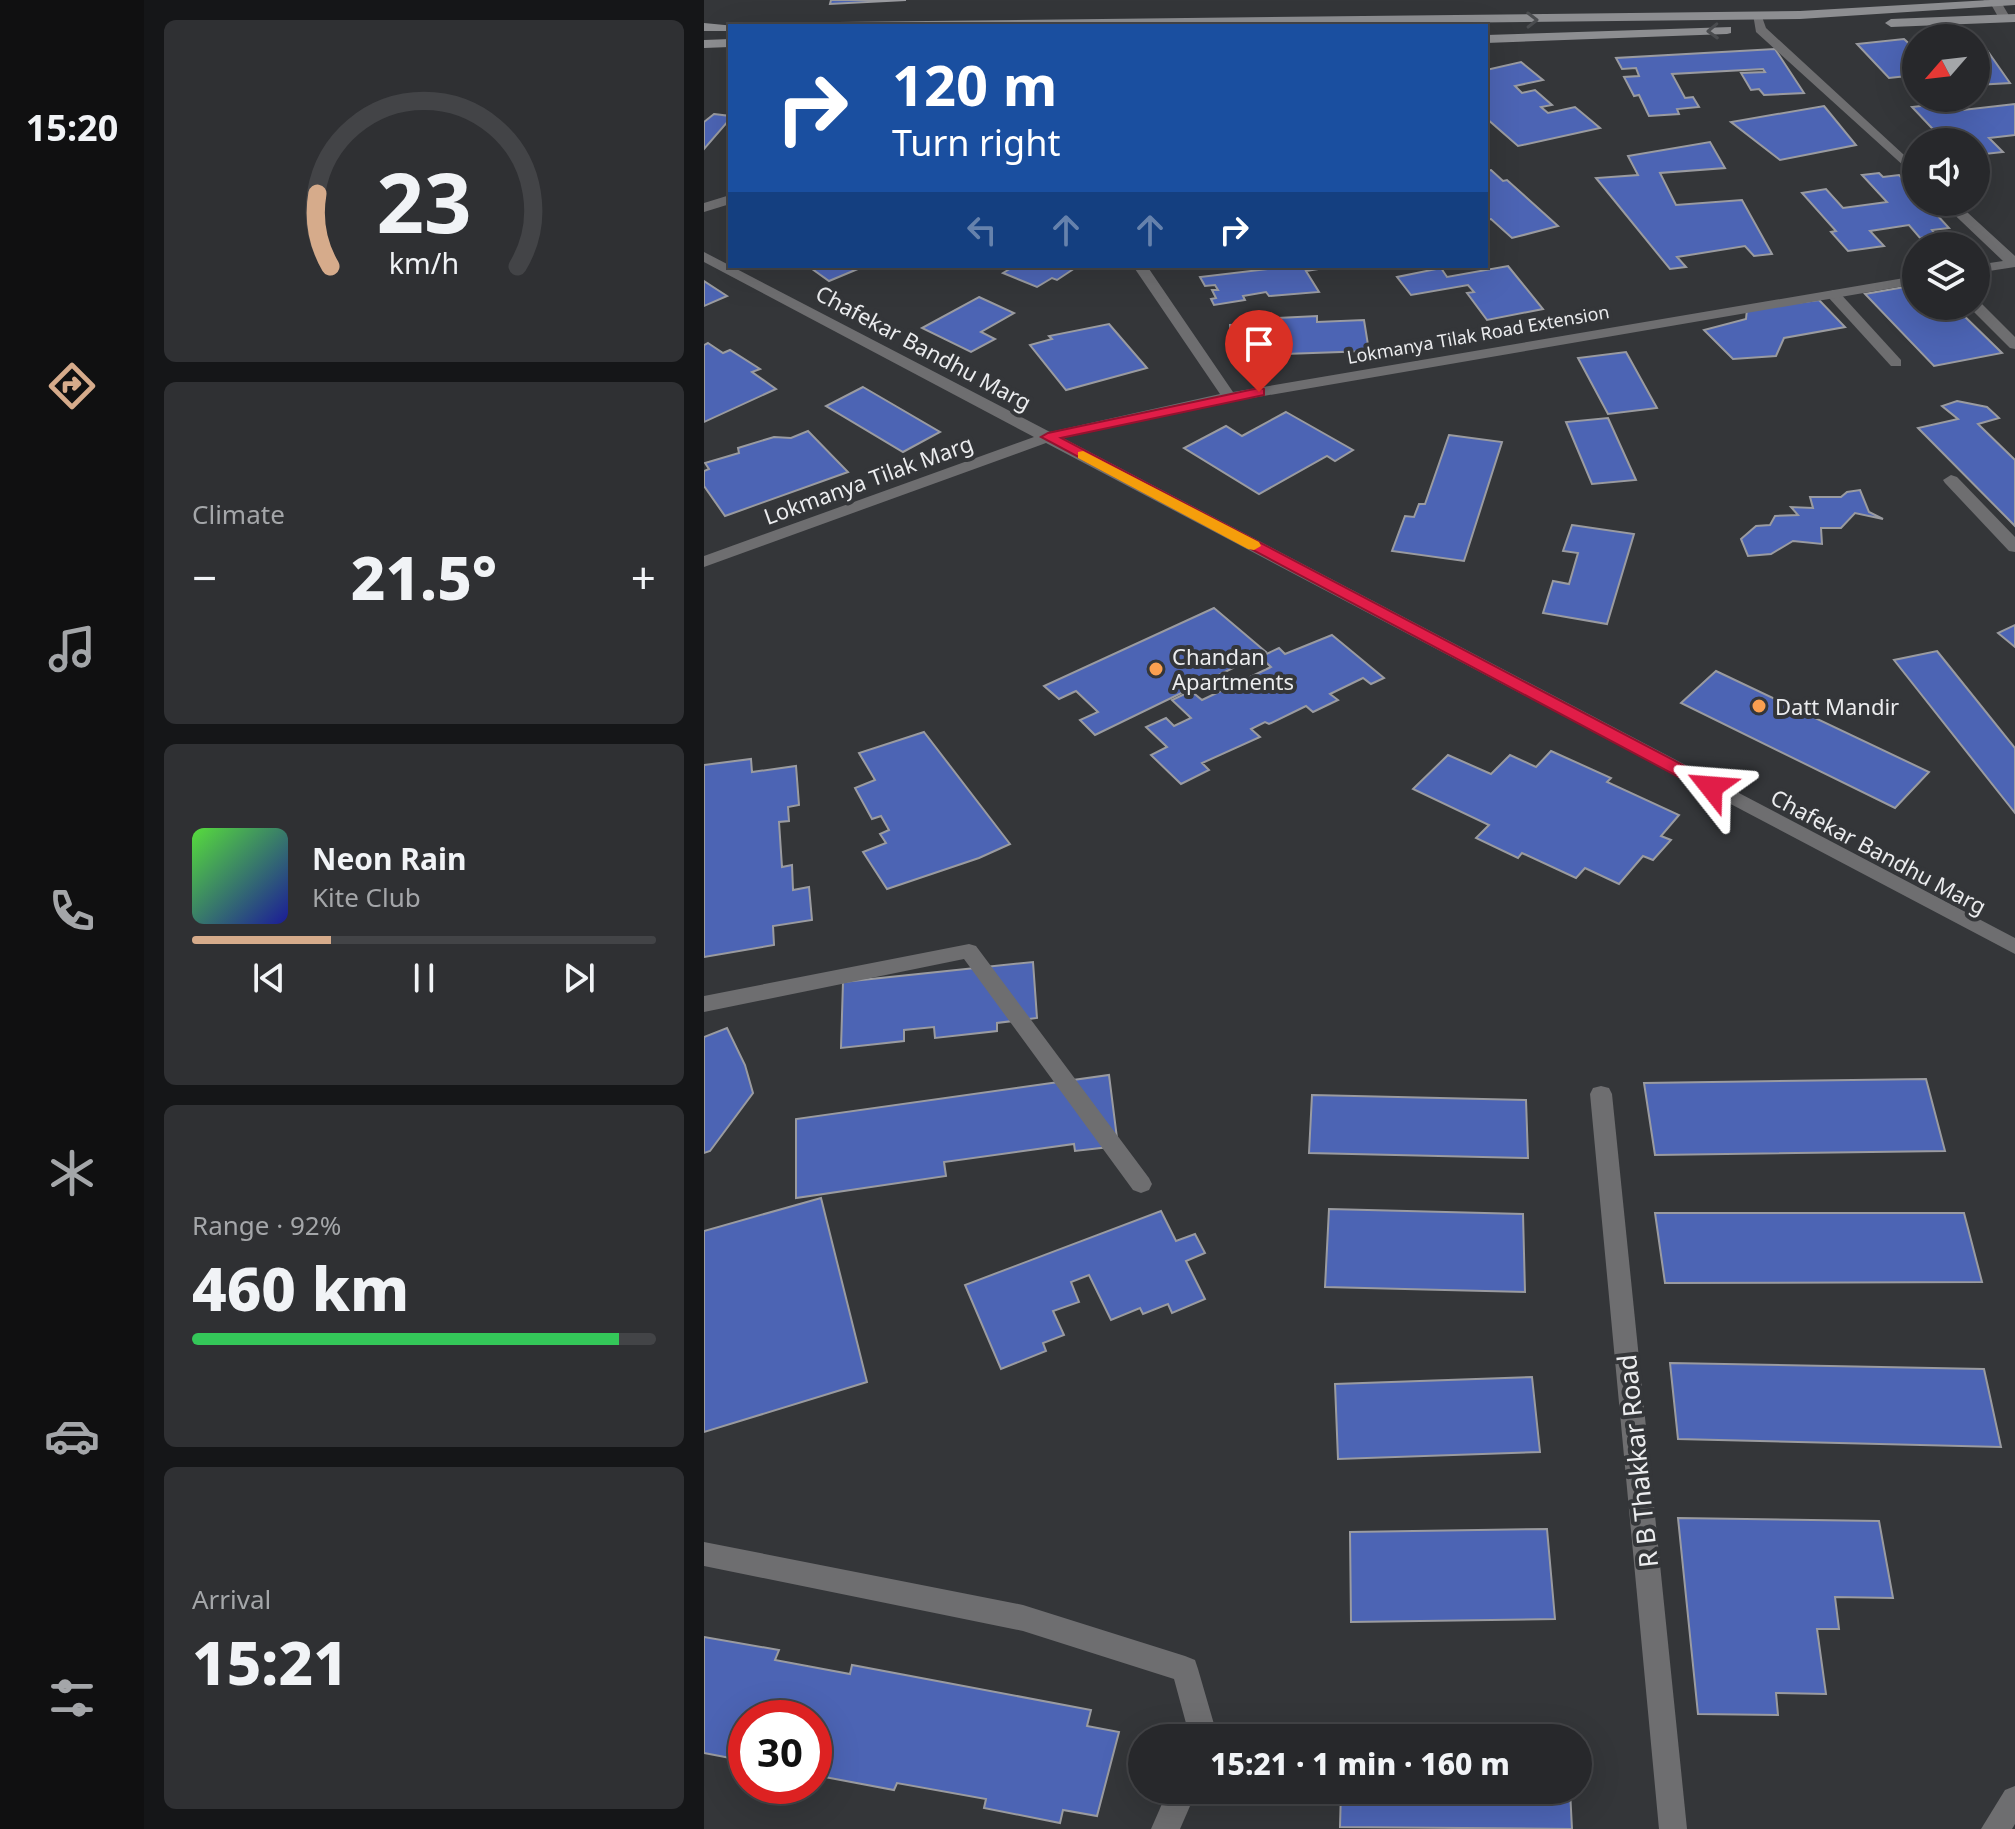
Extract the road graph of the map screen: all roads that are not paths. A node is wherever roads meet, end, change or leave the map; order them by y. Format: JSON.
{"nodes":[{"id":1,"x":1993,"y":2,"type":"edge"},
{"id":2,"x":2015,"y":2,"type":"edge"},
{"id":3,"x":2010,"y":19,"type":"edge"},
{"id":4,"x":1759,"y":22,"type":"junction"},
{"id":5,"x":1298,"y":24,"type":"edge"},
{"id":6,"x":704,"y":27,"type":"edge"},
{"id":7,"x":728,"y":27,"type":"edge"},
{"id":8,"x":1488,"y":39,"type":"edge"},
{"id":9,"x":728,"y":43,"type":"edge"},
{"id":10,"x":704,"y":44,"type":"edge"},
{"id":11,"x":1902,"y":160,"type":"edge"},
{"id":12,"x":728,"y":200,"type":"edge"},
{"id":13,"x":704,"y":208,"type":"edge"},
{"id":14,"x":1963,"y":216,"type":"edge"},
{"id":15,"x":704,"y":256,"type":"edge"},
{"id":16,"x":2014,"y":263,"type":"edge"},
{"id":17,"x":1990,"y":267,"type":"edge"},
{"id":18,"x":1141,"y":268,"type":"edge"},
{"id":19,"x":1902,"y":282,"type":"edge"},
{"id":20,"x":1833,"y":294,"type":"junction"},
{"id":21,"x":1990,"y":320,"type":"edge"},
{"id":22,"x":2015,"y":345,"type":"edge"},
{"id":23,"x":1896,"y":363,"type":"dead end"},
{"id":24,"x":1229,"y":397,"type":"junction"},
{"id":25,"x":1048,"y":437,"type":"junction"},
{"id":26,"x":1951,"y":480,"type":"dead end"},
{"id":27,"x":2015,"y":547,"type":"edge"},
{"id":28,"x":704,"y":562,"type":"edge"},
{"id":29,"x":2015,"y":947,"type":"edge"},
{"id":30,"x":704,"y":1004,"type":"edge"},
{"id":31,"x":1601,"y":1094,"type":"dead end"},
{"id":32,"x":1141,"y":1184,"type":"dead end"},
{"id":33,"x":704,"y":1554,"type":"edge"},
{"id":34,"x":1200,"y":1724,"type":"edge"},
{"id":35,"x":2015,"y":1800,"type":"edge"},
{"id":36,"x":1177,"y":1804,"type":"edge"},
{"id":37,"x":1165,"y":1829,"type":"edge"},
{"id":38,"x":1673,"y":1829,"type":"edge"},
{"id":39,"x":1995,"y":1829,"type":"edge"}],
"edges":[{"from":1,"to":2,"type":"street"},
{"from":1,"to":3,"type":"street"},
{"from":1,"to":4,"type":"street"},
{"from":3,"to":4,"type":"street"},
{"from":5,"to":4,"type":"street","one_way":true},
{"from":4,"to":8,"type":"street","one_way":true},
{"from":4,"to":11,"type":"street"},
{"from":6,"to":7,"type":"street"},
{"from":9,"to":10,"type":"street"},
{"from":12,"to":13,"type":"street"},
{"from":14,"to":16,"type":"street"},
{"from":15,"to":25,"type":"street","name":"Chafekar Bandhu Marg"},
{"from":16,"to":17,"type":"street"},
{"from":18,"to":24,"type":"street"},
{"from":19,"to":20,"type":"street","name":"Lokmanya Tilak Road Extension"},
{"from":20,"to":23,"type":"street"},
{"from":20,"to":24,"type":"street","name":"Lokmanya Tilak Road Extension"},
{"from":21,"to":22,"type":"street"},
{"from":24,"to":25,"type":"street","name":"Lokmanya Tilak Road Extension"},
{"from":25,"to":28,"type":"street","name":"Lokmanya Tilak Marg"},
{"from":25,"to":29,"type":"street","name":"Chafekar Bandhu Marg"},
{"from":26,"to":27,"type":"street"},
{"from":30,"to":32,"type":"street"},
{"from":31,"to":38,"type":"street","name":"R B Thakkar Road"},
{"from":33,"to":34,"type":"street"},
{"from":35,"to":39,"type":"street"},
{"from":36,"to":37,"type":"street"}]}
